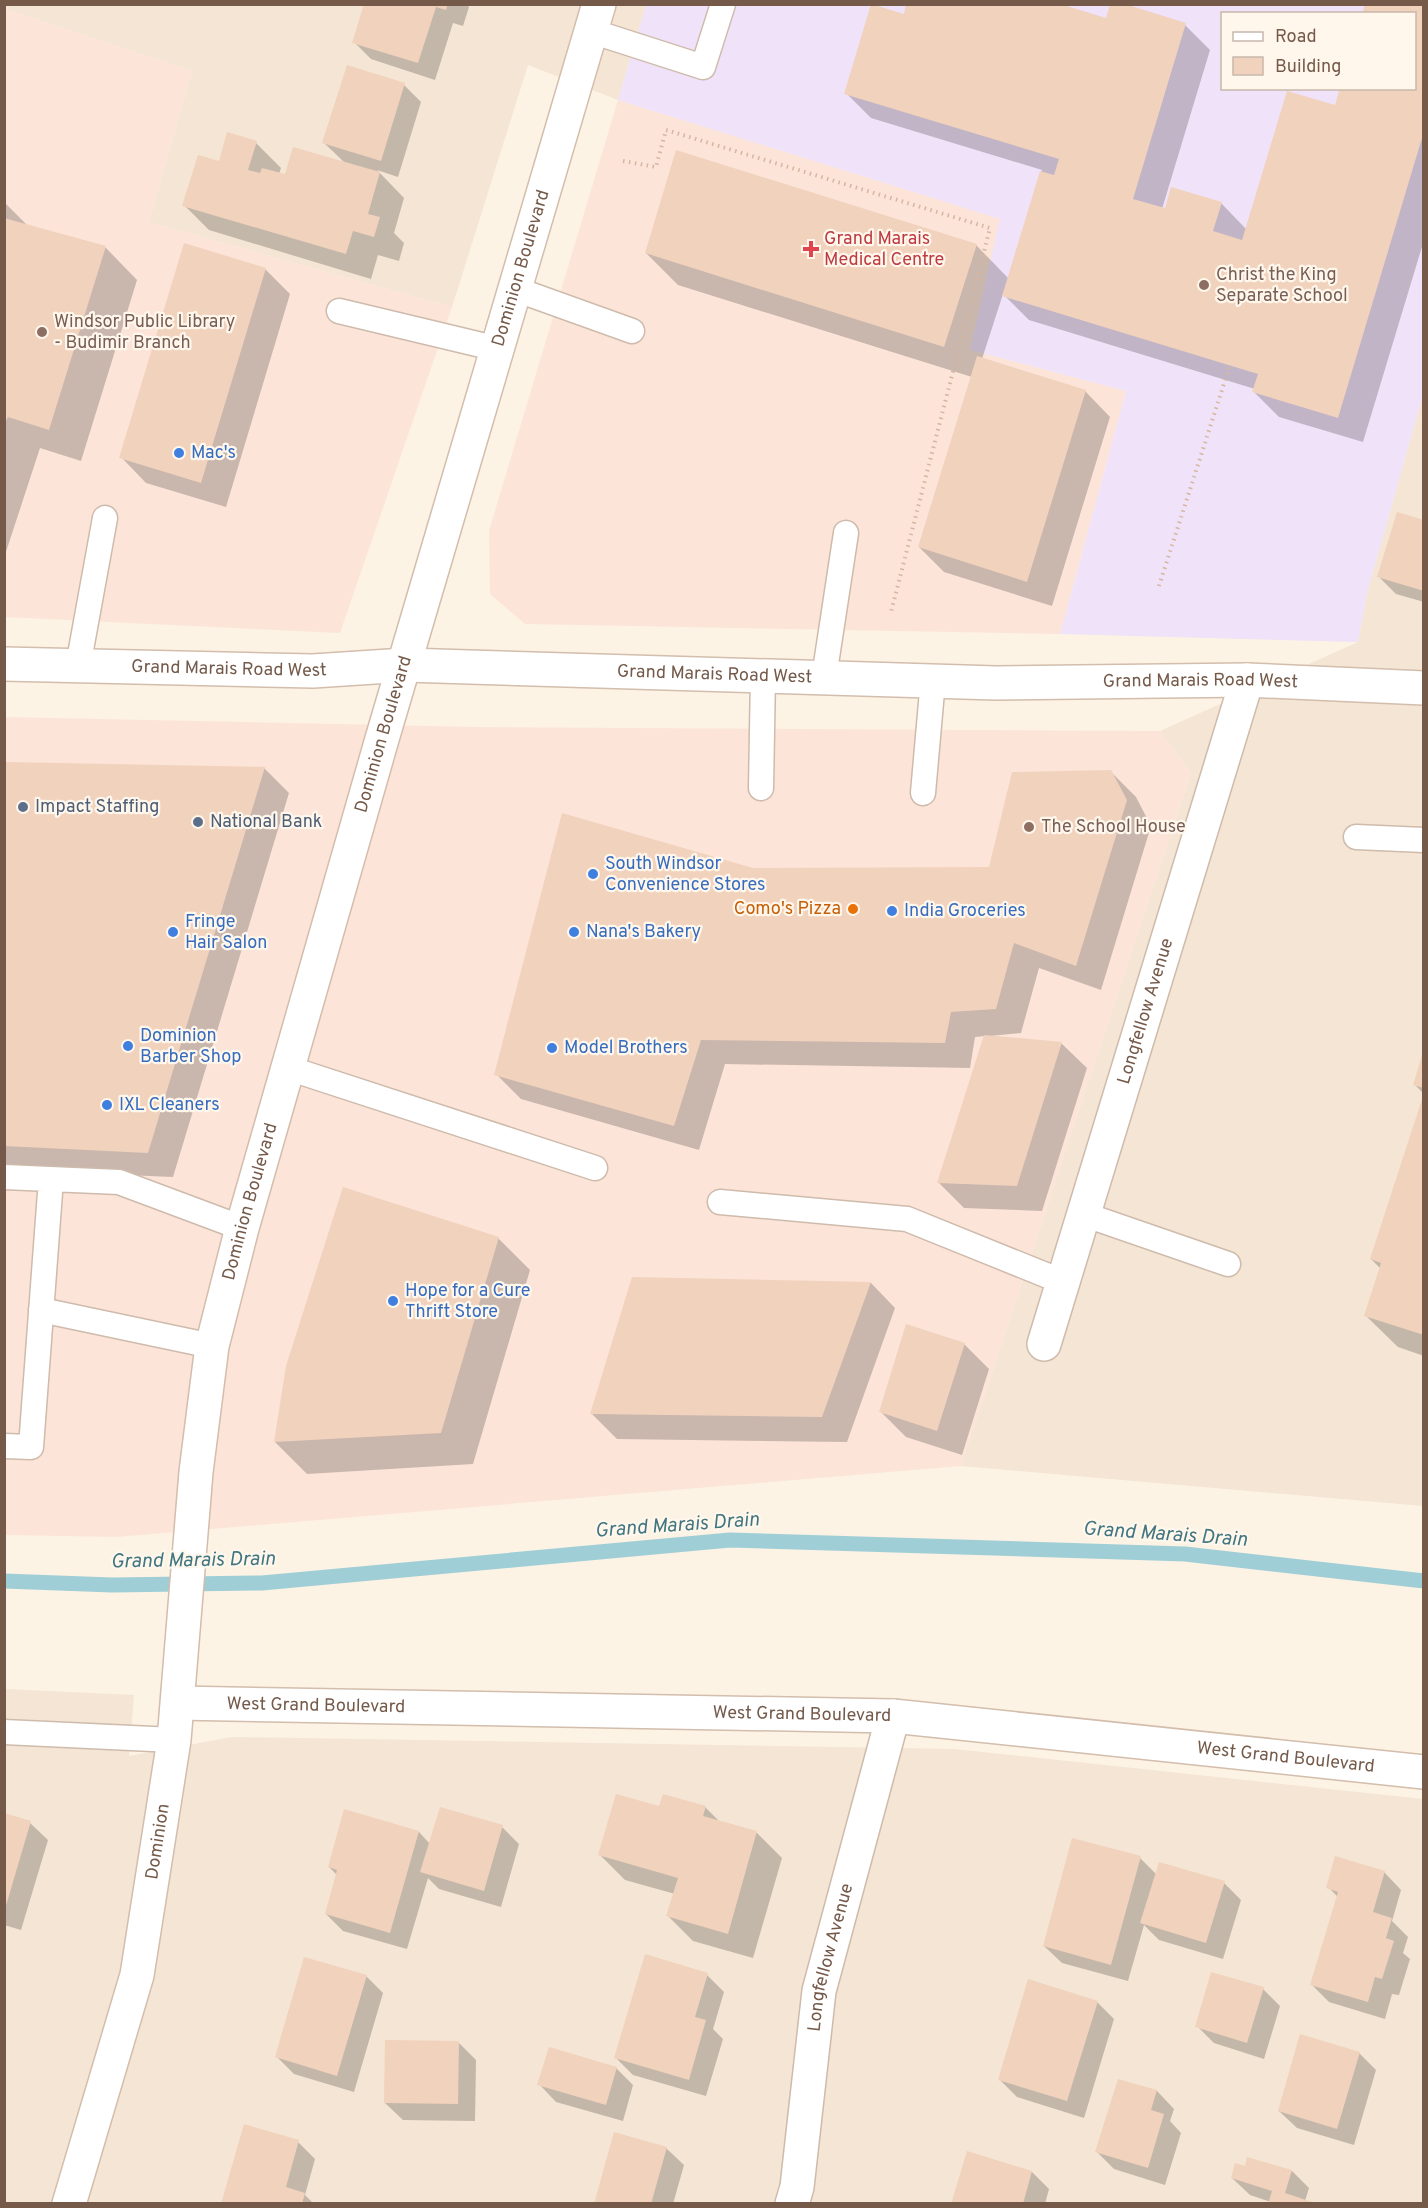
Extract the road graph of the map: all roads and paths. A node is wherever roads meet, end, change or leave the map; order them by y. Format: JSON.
{"nodes":[{"id":1,"x":723,"y":4,"type":"edge"},
{"id":2,"x":595,"y":18,"type":"edge"},
{"id":3,"x":623,"y":161,"type":"dead end"},
{"id":4,"x":516,"y":289,"type":"junction"},
{"id":5,"x":339,"y":311,"type":"dead end"},
{"id":6,"x":632,"y":331,"type":"dead end"},
{"id":7,"x":498,"y":349,"type":"junction"},
{"id":8,"x":1230,"y":365,"type":"dead end"},
{"id":9,"x":105,"y":518,"type":"dead end"},
{"id":10,"x":846,"y":533,"type":"dead end"},
{"id":11,"x":1160,"y":586,"type":"dead end"},
{"id":12,"x":891,"y":612,"type":"dead end"},
{"id":13,"x":4,"y":664,"type":"edge"},
{"id":14,"x":405,"y":665,"type":"junction"},
{"id":15,"x":78,"y":666,"type":"junction"},
{"id":16,"x":764,"y":675,"type":"junction"},
{"id":17,"x":824,"y":677,"type":"junction"},
{"id":18,"x":1247,"y":680,"type":"junction"},
{"id":19,"x":933,"y":681,"type":"junction"},
{"id":20,"x":1424,"y":688,"type":"edge"},
{"id":21,"x":761,"y":788,"type":"dead end"},
{"id":22,"x":923,"y":793,"type":"dead end"},
{"id":23,"x":1356,"y":837,"type":"dead end"},
{"id":24,"x":1424,"y":840,"type":"edge"},
{"id":25,"x":288,"y":1068,"type":"junction"},
{"id":26,"x":595,"y":1168,"type":"dead end"},
{"id":27,"x":4,"y":1177,"type":"edge"},
{"id":28,"x":51,"y":1179,"type":"junction"},
{"id":29,"x":720,"y":1202,"type":"dead end"},
{"id":30,"x":1083,"y":1214,"type":"junction"},
{"id":31,"x":242,"y":1228,"type":"junction"},
{"id":32,"x":1228,"y":1264,"type":"dead end"},
{"id":33,"x":1063,"y":1282,"type":"junction"},
{"id":34,"x":41,"y":1310,"type":"junction"},
{"id":35,"x":1044,"y":1344,"type":"dead end"},
{"id":36,"x":212,"y":1346,"type":"junction"},
{"id":37,"x":4,"y":1446,"type":"edge"},
{"id":38,"x":196,"y":1472,"type":"joint"},
{"id":39,"x":178,"y":1703,"type":"junction"},
{"id":40,"x":893,"y":1716,"type":"junction"},
{"id":41,"x":4,"y":1732,"type":"edge"},
{"id":42,"x":174,"y":1740,"type":"junction"},
{"id":43,"x":1424,"y":1772,"type":"edge"},
{"id":44,"x":69,"y":2204,"type":"edge"},
{"id":45,"x":792,"y":2204,"type":"edge"}],
"edges":[{"from":1,"to":2,"type":"lane"},
{"from":2,"to":4,"type":"street","name":"Dominion Boulevard"},
{"from":3,"to":12,"type":"path"},
{"from":4,"to":6,"type":"lane"},
{"from":4,"to":7,"type":"street","name":"Dominion Boulevard"},
{"from":5,"to":7,"type":"lane"},
{"from":7,"to":14,"type":"street","name":"Dominion Boulevard"},
{"from":8,"to":11,"type":"path"},
{"from":9,"to":15,"type":"lane"},
{"from":10,"to":17,"type":"lane"},
{"from":13,"to":15,"type":"street","name":"Grand Marais Road West"},
{"from":14,"to":15,"type":"street","name":"Grand Marais Road West"},
{"from":14,"to":16,"type":"street","name":"Grand Marais Road West"},
{"from":14,"to":25,"type":"street","name":"Dominion Boulevard"},
{"from":16,"to":17,"type":"street","name":"Grand Marais Road West"},
{"from":16,"to":21,"type":"lane"},
{"from":17,"to":19,"type":"street","name":"Grand Marais Road West"},
{"from":18,"to":19,"type":"street","name":"Grand Marais Road West"},
{"from":18,"to":20,"type":"street","name":"Grand Marais Road West"},
{"from":18,"to":30,"type":"street","name":"Longfellow Avenue"},
{"from":19,"to":22,"type":"lane"},
{"from":23,"to":24,"type":"lane"},
{"from":25,"to":26,"type":"lane"},
{"from":25,"to":31,"type":"street","name":"Dominion Boulevard"},
{"from":27,"to":28,"type":"lane"},
{"from":28,"to":31,"type":"lane"},
{"from":28,"to":34,"type":"lane"},
{"from":29,"to":33,"type":"lane"},
{"from":30,"to":32,"type":"lane"},
{"from":30,"to":33,"type":"street","name":"Longfellow Avenue"},
{"from":31,"to":36,"type":"street","name":"Dominion Boulevard"},
{"from":33,"to":35,"type":"street","name":"Longfellow Avenue"},
{"from":34,"to":36,"type":"lane"},
{"from":34,"to":37,"type":"lane"},
{"from":36,"to":38,"type":"street","name":"Dominion Boulevard"},
{"from":38,"to":39,"type":"street","name":"Dominion"},
{"from":39,"to":40,"type":"street","name":"West Grand Boulevard"},
{"from":39,"to":42,"type":"street","name":"Dominion"},
{"from":40,"to":43,"type":"street","name":"West Grand Boulevard"},
{"from":40,"to":45,"type":"street","name":"Longfellow Avenue"},
{"from":41,"to":42,"type":"lane"},
{"from":42,"to":44,"type":"street","name":"Dominion"}]}
